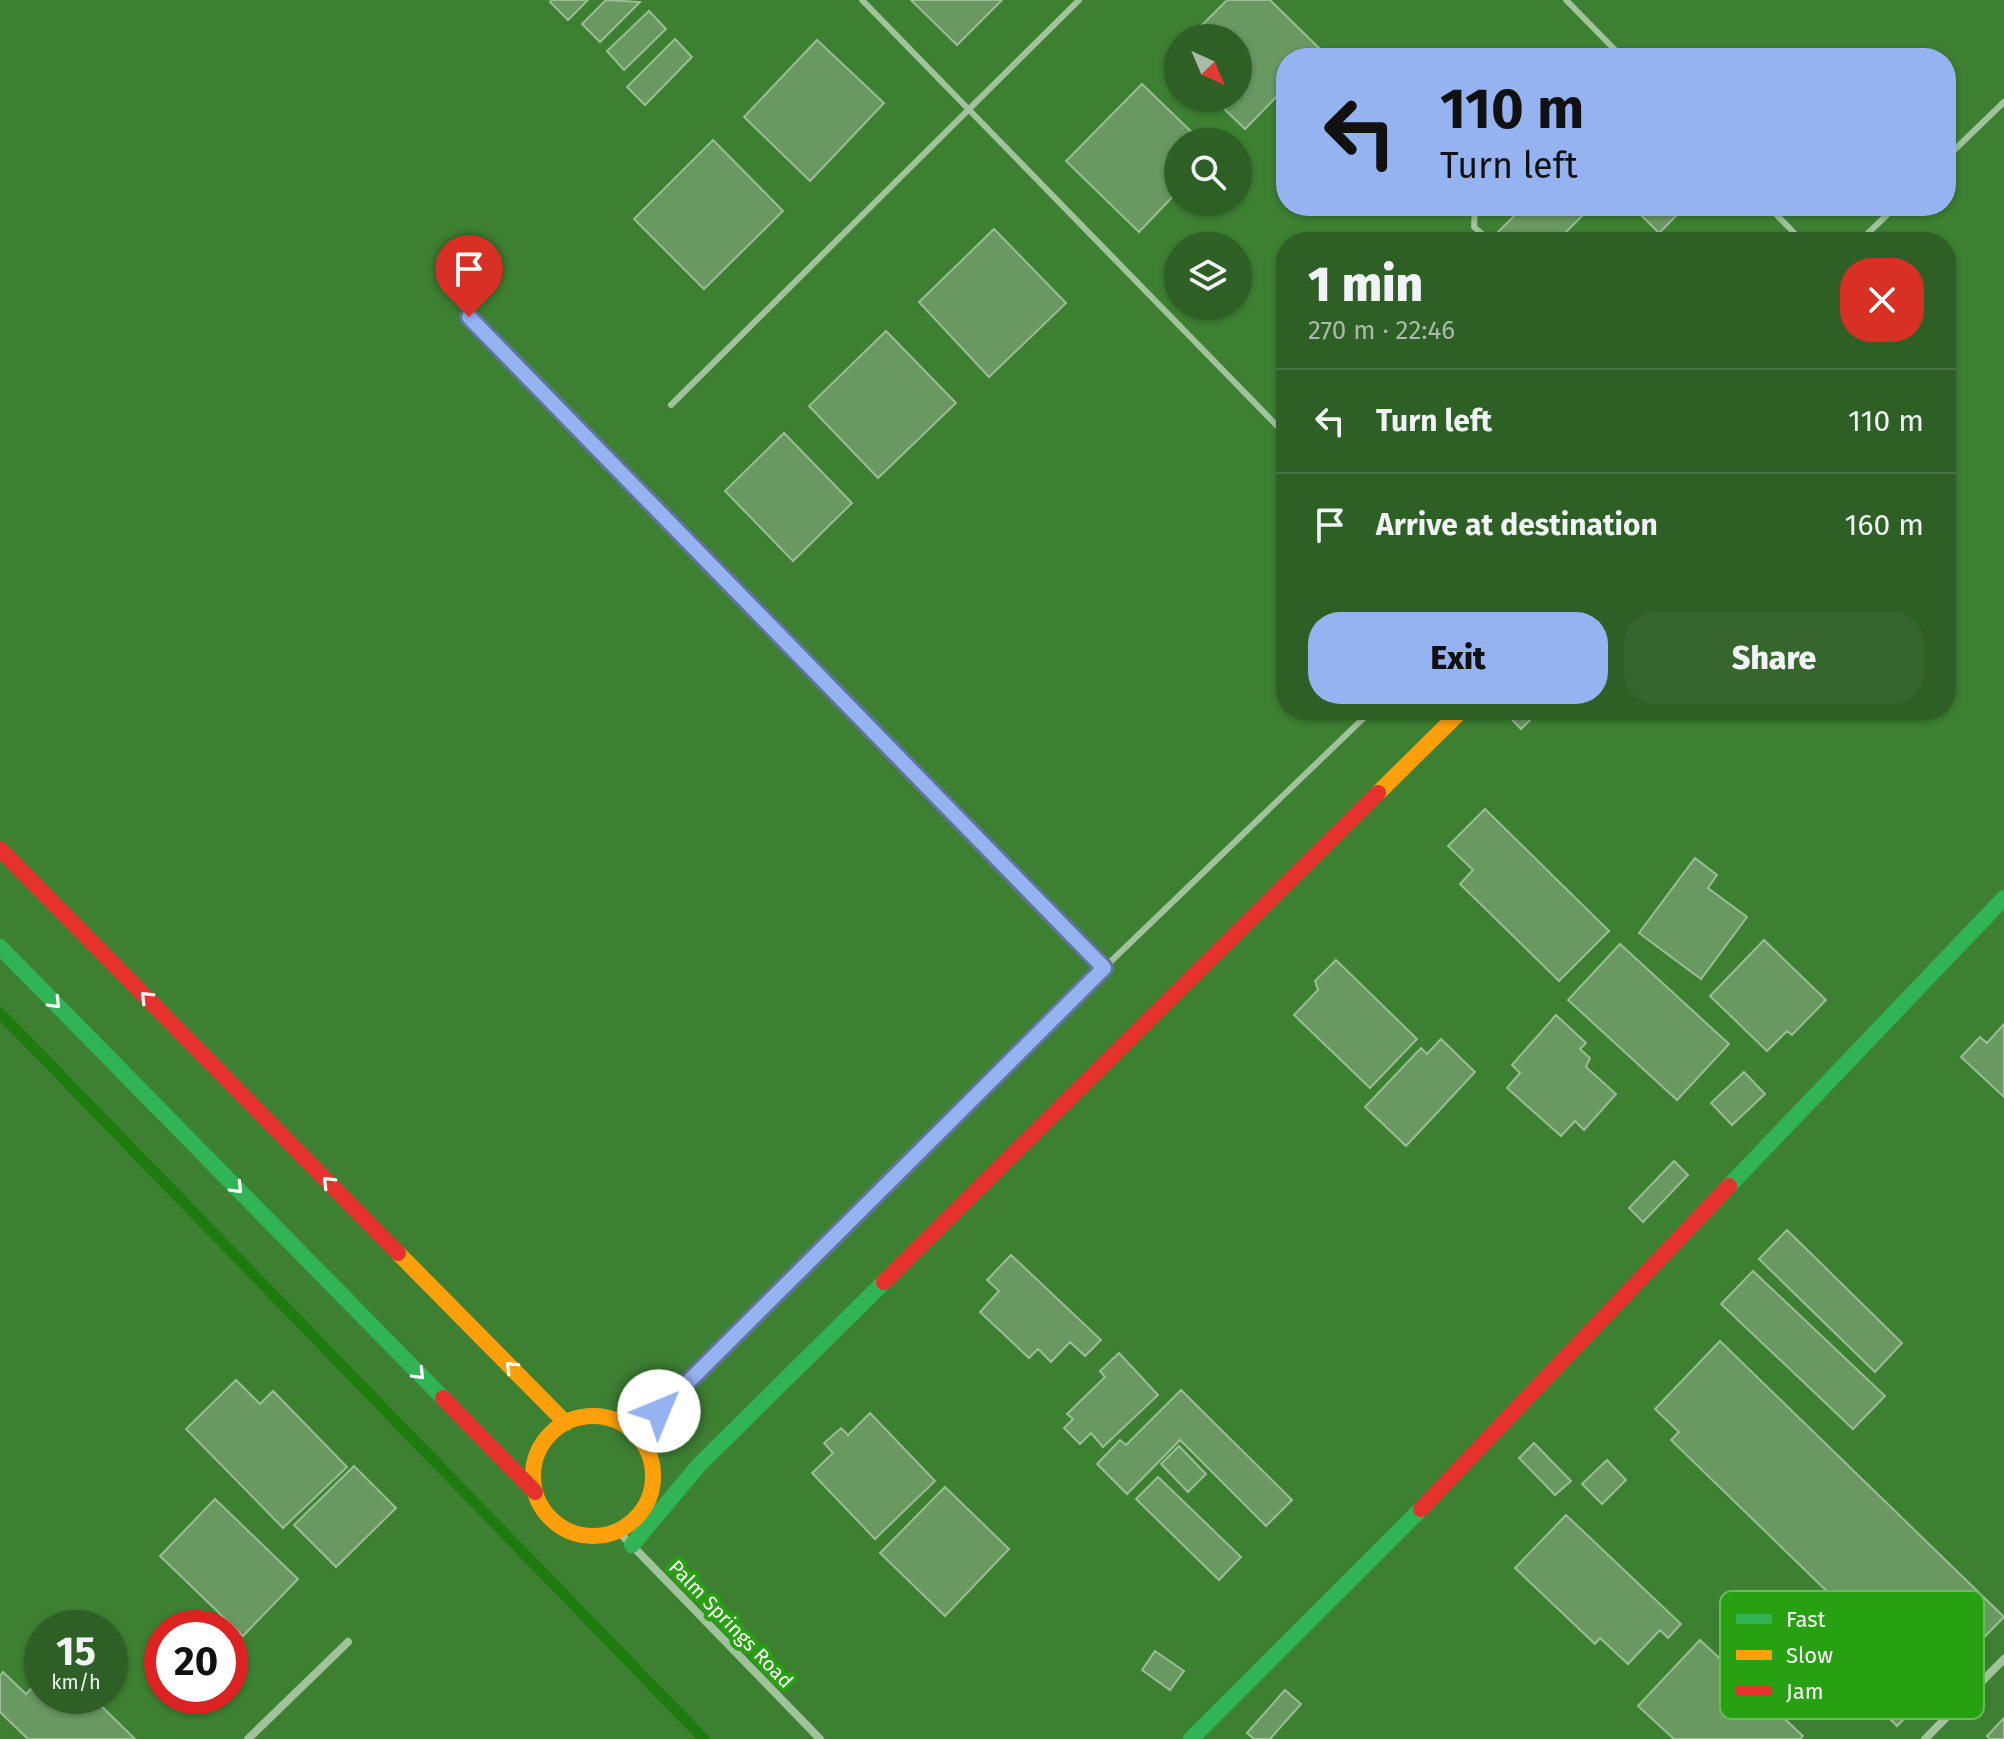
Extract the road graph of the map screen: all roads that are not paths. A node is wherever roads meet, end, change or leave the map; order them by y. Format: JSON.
{"nodes":[{"id":1,"x":862,"y":0,"type":"edge"},
{"id":2,"x":1079,"y":0,"type":"edge"},
{"id":3,"x":1566,"y":0,"type":"edge"},
{"id":4,"x":1613,"y":48,"type":"edge"},
{"id":5,"x":2004,"y":102,"type":"edge"},
{"id":6,"x":968,"y":109,"type":"junction"},
{"id":7,"x":1956,"y":148,"type":"edge"},
{"id":8,"x":1778,"y":216,"type":"edge"},
{"id":9,"x":1886,"y":216,"type":"edge"},
{"id":10,"x":1793,"y":232,"type":"edge"},
{"id":11,"x":1869,"y":232,"type":"edge"},
{"id":12,"x":469,"y":317,"type":"dead end"},
{"id":13,"x":671,"y":405,"type":"dead end"},
{"id":14,"x":1276,"y":425,"type":"edge"},
{"id":15,"x":1362,"y":720,"type":"edge"},
{"id":16,"x":1452,"y":720,"type":"edge"},
{"id":17,"x":0,"y":849,"type":"edge"},
{"id":18,"x":2004,"y":898,"type":"edge"},
{"id":19,"x":0,"y":947,"type":"edge"},
{"id":20,"x":1104,"y":968,"type":"junction"},
{"id":21,"x":566,"y":1423,"type":"junction"},
{"id":22,"x":636,"y":1434,"type":"junction"},
{"id":23,"x":535,"y":1492,"type":"junction"},
{"id":24,"x":618,"y":1531,"type":"junction"},
{"id":25,"x":632,"y":1545,"type":"junction"},
{"id":26,"x":348,"y":1642,"type":"dead end"},
{"id":27,"x":2004,"y":1659,"type":"edge"},
{"id":28,"x":1984,"y":1679,"type":"edge"},
{"id":29,"x":1945,"y":1719,"type":"edge"},
{"id":30,"x":248,"y":1739,"type":"edge"},
{"id":31,"x":820,"y":1739,"type":"edge"},
{"id":32,"x":1191,"y":1739,"type":"edge"},
{"id":33,"x":1925,"y":1739,"type":"edge"}],
"edges":[{"from":1,"to":6,"type":"lane"},
{"from":2,"to":6,"type":"lane"},
{"from":3,"to":4,"type":"lane"},
{"from":5,"to":7,"type":"lane"},
{"from":6,"to":13,"type":"lane"},
{"from":6,"to":14,"type":"lane"},
{"from":8,"to":10,"type":"lane"},
{"from":9,"to":11,"type":"lane"},
{"from":12,"to":20,"type":"lane"},
{"from":15,"to":20,"type":"lane"},
{"from":16,"to":25,"type":"street"},
{"from":21,"to":17,"type":"street","one_way":true},
{"from":18,"to":32,"type":"street"},
{"from":19,"to":23,"type":"street","one_way":true},
{"from":20,"to":22,"type":"lane"},
{"from":21,"to":22,"type":"street"},
{"from":21,"to":23,"type":"street"},
{"from":22,"to":24,"type":"street"},
{"from":23,"to":24,"type":"street"},
{"from":24,"to":25,"type":"street","name":"Palm Springs Road"},
{"from":25,"to":31,"type":"street","name":"Palm Springs Road"},
{"from":26,"to":30,"type":"street"},
{"from":27,"to":28,"type":"street"},
{"from":29,"to":33,"type":"street"}]}
